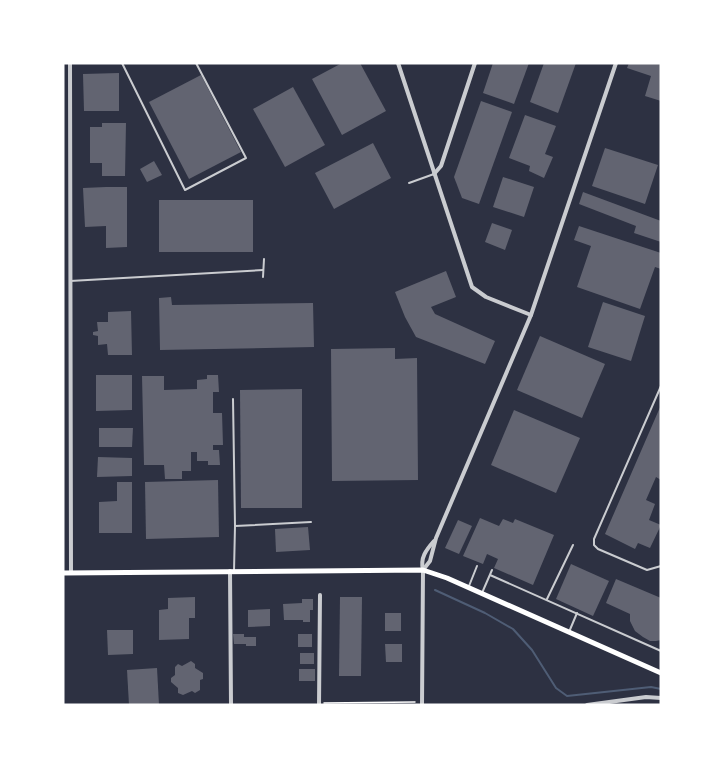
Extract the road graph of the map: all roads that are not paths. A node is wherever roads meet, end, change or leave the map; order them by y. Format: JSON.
{"nodes":[{"id":1,"x":70,"y":63,"type":"edge"},
{"id":2,"x":122,"y":63,"type":"edge"},
{"id":3,"x":196,"y":63,"type":"edge"},
{"id":4,"x":398,"y":63,"type":"edge"},
{"id":5,"x":476,"y":63,"type":"edge"},
{"id":6,"x":616,"y":63,"type":"edge"},
{"id":7,"x":434,"y":174,"type":"junction"},
{"id":8,"x":409,"y":183,"type":"dead end"},
{"id":9,"x":264,"y":259,"type":"dead end"},
{"id":10,"x":263,"y":270,"type":"junction"},
{"id":11,"x":263,"y":277,"type":"dead end"},
{"id":12,"x":70,"y":281,"type":"junction"},
{"id":13,"x":531,"y":315,"type":"junction"},
{"id":14,"x":661,"y":386,"type":"edge"},
{"id":15,"x":233,"y":399,"type":"dead end"},
{"id":16,"x":311,"y":522,"type":"dead end"},
{"id":17,"x":235,"y":526,"type":"junction"},
{"id":18,"x":436,"y":538,"type":"junction"},
{"id":19,"x":573,"y":545,"type":"dead end"},
{"id":20,"x":477,"y":566,"type":"dead end"},
{"id":21,"x":661,"y":566,"type":"edge"},
{"id":22,"x":423,"y":570,"type":"junction"},
{"id":23,"x":492,"y":570,"type":"dead end"},
{"id":24,"x":232,"y":571,"type":"junction"},
{"id":25,"x":63,"y":573,"type":"edge"},
{"id":26,"x":72,"y":573,"type":"junction"},
{"id":27,"x":490,"y":575,"type":"junction"},
{"id":28,"x":468,"y":587,"type":"junction"},
{"id":29,"x":482,"y":594,"type":"junction"},
{"id":30,"x":320,"y":595,"type":"dead end"},
{"id":31,"x":547,"y":600,"type":"junction"},
{"id":32,"x":578,"y":614,"type":"junction"},
{"id":33,"x":569,"y":632,"type":"junction"},
{"id":34,"x":661,"y":651,"type":"edge"},
{"id":35,"x":661,"y":673,"type":"edge"},
{"id":36,"x":661,"y":698,"type":"edge"},
{"id":37,"x":422,"y":703,"type":"edge"},
{"id":38,"x":319,"y":704,"type":"edge"},
{"id":39,"x":231,"y":705,"type":"edge"},
{"id":40,"x":587,"y":705,"type":"edge"}],
"edges":[{"from":1,"to":12,"type":"street"},
{"from":2,"to":3,"type":"lane"},
{"from":4,"to":7,"type":"street"},
{"from":5,"to":7,"type":"street"},
{"from":6,"to":13,"type":"street"},
{"from":7,"to":8,"type":"lane"},
{"from":7,"to":13,"type":"street"},
{"from":9,"to":10,"type":"lane"},
{"from":10,"to":11,"type":"lane"},
{"from":10,"to":12,"type":"lane"},
{"from":12,"to":26,"type":"street"},
{"from":13,"to":18,"type":"street"},
{"from":14,"to":21,"type":"lane"},
{"from":15,"to":17,"type":"lane"},
{"from":16,"to":17,"type":"lane"},
{"from":17,"to":24,"type":"lane"},
{"from":18,"to":22,"type":"street"},
{"from":18,"to":22,"type":"street"},
{"from":19,"to":31,"type":"lane"},
{"from":20,"to":28,"type":"lane"},
{"from":22,"to":24,"type":"main road"},
{"from":22,"to":28,"type":"main road"},
{"from":22,"to":37,"type":"street"},
{"from":23,"to":27,"type":"lane"},
{"from":24,"to":26,"type":"main road"},
{"from":24,"to":39,"type":"street"},
{"from":25,"to":26,"type":"main road"},
{"from":27,"to":29,"type":"lane"},
{"from":27,"to":31,"type":"lane"},
{"from":28,"to":29,"type":"main road"},
{"from":29,"to":33,"type":"main road"},
{"from":30,"to":38,"type":"street"},
{"from":31,"to":32,"type":"lane"},
{"from":32,"to":33,"type":"lane"},
{"from":32,"to":34,"type":"lane"},
{"from":33,"to":35,"type":"main road"},
{"from":36,"to":40,"type":"street"}]}
